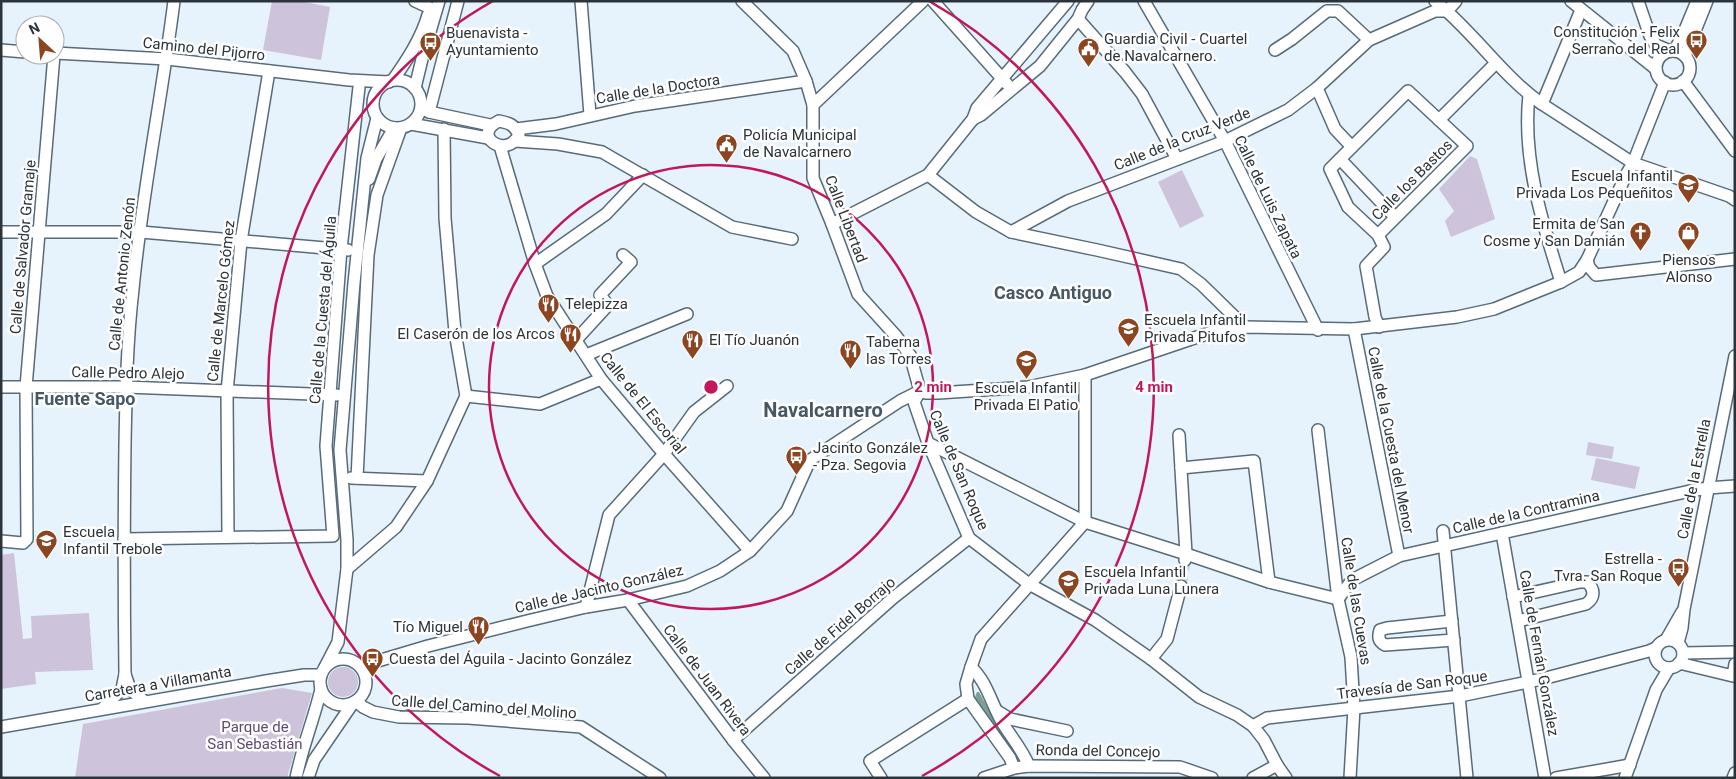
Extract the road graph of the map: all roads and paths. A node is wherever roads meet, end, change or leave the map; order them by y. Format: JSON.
{"nodes":[{"id":1,"x":174,"y":1,"type":"edge"},
{"id":2,"x":415,"y":1,"type":"edge"},
{"id":3,"x":458,"y":1,"type":"edge"},
{"id":4,"x":581,"y":1,"type":"edge"},
{"id":5,"x":742,"y":1,"type":"edge"},
{"id":6,"x":923,"y":1,"type":"edge"},
{"id":7,"x":933,"y":1,"type":"edge"},
{"id":8,"x":1068,"y":1,"type":"edge"},
{"id":9,"x":1072,"y":1,"type":"edge"},
{"id":10,"x":1144,"y":1,"type":"edge"},
{"id":11,"x":1435,"y":1,"type":"edge"},
{"id":12,"x":1456,"y":1,"type":"edge"},
{"id":13,"x":1571,"y":1,"type":"edge"},
{"id":14,"x":1638,"y":1,"type":"edge"},
{"id":15,"x":1697,"y":1,"type":"edge"},
{"id":16,"x":1706,"y":1,"type":"edge"},
{"id":17,"x":434,"y":3,"type":"edge"},
{"id":18,"x":1083,"y":10,"type":"edge"},
{"id":19,"x":1581,"y":10,"type":"junction"},
{"id":20,"x":1447,"y":11,"type":"junction"},
{"id":21,"x":1370,"y":40,"type":"junction"},
{"id":22,"x":1,"y":50,"type":"edge"},
{"id":23,"x":1275,"y":50,"type":"dead end"},
{"id":24,"x":15,"y":51,"type":"edge"},
{"id":25,"x":1676,"y":53,"type":"junction"},
{"id":26,"x":65,"y":54,"type":"edge"},
{"id":27,"x":167,"y":58,"type":"junction"},
{"id":28,"x":1496,"y":63,"type":"junction"},
{"id":29,"x":54,"y":65,"type":"edge"},
{"id":30,"x":1656,"y":69,"type":"junction"},
{"id":31,"x":269,"y":71,"type":"junction"},
{"id":32,"x":1002,"y":79,"type":"junction"},
{"id":33,"x":349,"y":80,"type":"junction"},
{"id":34,"x":391,"y":81,"type":"junction"},
{"id":35,"x":806,"y":81,"type":"junction"},
{"id":36,"x":1683,"y":81,"type":"junction"},
{"id":37,"x":1665,"y":82,"type":"junction"},
{"id":38,"x":359,"y":87,"type":"junction"},
{"id":39,"x":415,"y":88,"type":"junction"},
{"id":40,"x":1317,"y":88,"type":"junction"},
{"id":41,"x":1013,"y":90,"type":"junction"},
{"id":42,"x":374,"y":95,"type":"junction"},
{"id":43,"x":1529,"y":95,"type":"junction"},
{"id":44,"x":1542,"y":104,"type":"junction"},
{"id":45,"x":813,"y":105,"type":"junction"},
{"id":46,"x":425,"y":110,"type":"junction"},
{"id":47,"x":590,"y":115,"type":"junction"},
{"id":48,"x":377,"y":118,"type":"junction"},
{"id":49,"x":973,"y":119,"type":"junction"},
{"id":50,"x":1439,"y":120,"type":"junction"},
{"id":51,"x":556,"y":124,"type":"junction"},
{"id":52,"x":490,"y":125,"type":"junction"},
{"id":53,"x":402,"y":127,"type":"junction"},
{"id":54,"x":444,"y":129,"type":"junction"},
{"id":55,"x":516,"y":129,"type":"junction"},
{"id":56,"x":488,"y":138,"type":"junction"},
{"id":57,"x":515,"y":141,"type":"junction"},
{"id":58,"x":1225,"y":141,"type":"junction"},
{"id":59,"x":558,"y":144,"type":"junction"},
{"id":60,"x":500,"y":146,"type":"junction"},
{"id":61,"x":1352,"y":147,"type":"junction"},
{"id":62,"x":1735,"y":151,"type":"edge"},
{"id":63,"x":1177,"y":159,"type":"junction"},
{"id":64,"x":1340,"y":160,"type":"junction"},
{"id":65,"x":1633,"y":162,"type":"junction"},
{"id":66,"x":643,"y":175,"type":"junction"},
{"id":67,"x":928,"y":175,"type":"junction"},
{"id":68,"x":364,"y":193,"type":"junction"},
{"id":69,"x":377,"y":195,"type":"junction"},
{"id":70,"x":1733,"y":196,"type":"edge"},
{"id":71,"x":1395,"y":217,"type":"junction"},
{"id":72,"x":832,"y":224,"type":"junction"},
{"id":73,"x":1,"y":232,"type":"edge"},
{"id":74,"x":141,"y":232,"type":"junction"},
{"id":75,"x":1011,"y":232,"type":"junction"},
{"id":76,"x":39,"y":233,"type":"junction"},
{"id":77,"x":1378,"y":235,"type":"junction"},
{"id":78,"x":792,"y":239,"type":"dead end"},
{"id":79,"x":241,"y":241,"type":"junction"},
{"id":80,"x":341,"y":249,"type":"junction"},
{"id":81,"x":358,"y":250,"type":"junction"},
{"id":82,"x":1735,"y":259,"type":"edge"},
{"id":83,"x":1586,"y":260,"type":"junction"},
{"id":84,"x":631,"y":262,"type":"dead end"},
{"id":85,"x":535,"y":264,"type":"junction"},
{"id":86,"x":1562,"y":282,"type":"junction"},
{"id":87,"x":354,"y":283,"type":"junction"},
{"id":88,"x":366,"y":284,"type":"junction"},
{"id":89,"x":687,"y":314,"type":"dead end"},
{"id":90,"x":1379,"y":326,"type":"junction"},
{"id":91,"x":1245,"y":327,"type":"junction"},
{"id":92,"x":1354,"y":329,"type":"junction"},
{"id":93,"x":1318,"y":330,"type":"junction"},
{"id":94,"x":350,"y":336,"type":"junction"},
{"id":95,"x":363,"y":336,"type":"junction"},
{"id":96,"x":576,"y":340,"type":"junction"},
{"id":97,"x":586,"y":355,"type":"junction"},
{"id":98,"x":1735,"y":356,"type":"edge"},
{"id":99,"x":346,"y":374,"type":"junction"},
{"id":100,"x":361,"y":375,"type":"junction"},
{"id":101,"x":1084,"y":375,"type":"junction"},
{"id":102,"x":601,"y":379,"type":"junction"},
{"id":103,"x":727,"y":386,"type":"dead end"},
{"id":104,"x":1,"y":387,"type":"edge"},
{"id":105,"x":26,"y":387,"type":"junction"},
{"id":106,"x":126,"y":387,"type":"junction"},
{"id":107,"x":920,"y":391,"type":"junction"},
{"id":108,"x":227,"y":392,"type":"junction"},
{"id":109,"x":331,"y":395,"type":"junction"},
{"id":110,"x":344,"y":396,"type":"junction"},
{"id":111,"x":466,"y":396,"type":"junction"},
{"id":112,"x":1318,"y":430,"type":"dead end"},
{"id":113,"x":1179,"y":434,"type":"dead end"},
{"id":114,"x":928,"y":444,"type":"junction"},
{"id":115,"x":664,"y":454,"type":"junction"},
{"id":116,"x":1181,"y":468,"type":"junction"},
{"id":117,"x":342,"y":478,"type":"junction"},
{"id":118,"x":357,"y":478,"type":"junction"},
{"id":119,"x":427,"y":481,"type":"junction"},
{"id":120,"x":1735,"y":486,"type":"edge"},
{"id":121,"x":1708,"y":488,"type":"junction"},
{"id":122,"x":1085,"y":522,"type":"junction"},
{"id":123,"x":1443,"y":531,"type":"dead end"},
{"id":124,"x":1502,"y":533,"type":"junction"},
{"id":125,"x":228,"y":537,"type":"junction"},
{"id":126,"x":969,"y":538,"type":"junction"},
{"id":127,"x":124,"y":539,"type":"junction"},
{"id":128,"x":1,"y":540,"type":"edge"},
{"id":129,"x":1445,"y":546,"type":"junction"},
{"id":130,"x":750,"y":551,"type":"junction"},
{"id":131,"x":1399,"y":556,"type":"junction"},
{"id":132,"x":1185,"y":557,"type":"junction"},
{"id":133,"x":347,"y":569,"type":"junction"},
{"id":134,"x":1269,"y":582,"type":"junction"},
{"id":135,"x":1029,"y":584,"type":"junction"},
{"id":136,"x":1181,"y":586,"type":"tunnel mouth"},
{"id":137,"x":1513,"y":597,"type":"junction"},
{"id":138,"x":1338,"y":599,"type":"junction"},
{"id":139,"x":628,"y":600,"type":"junction"},
{"id":140,"x":586,"y":607,"type":"junction"},
{"id":141,"x":1452,"y":621,"type":"junction"},
{"id":142,"x":1518,"y":621,"type":"junction"},
{"id":143,"x":1454,"y":640,"type":"junction"},
{"id":144,"x":338,"y":642,"type":"junction"},
{"id":145,"x":1735,"y":652,"type":"edge"},
{"id":146,"x":1668,"y":655,"type":"junction"},
{"id":147,"x":347,"y":658,"type":"junction"},
{"id":148,"x":1151,"y":659,"type":"junction"},
{"id":149,"x":1735,"y":664,"type":"edge"},
{"id":150,"x":361,"y":666,"type":"junction"},
{"id":151,"x":971,"y":667,"type":"junction"},
{"id":152,"x":323,"y":671,"type":"junction"},
{"id":153,"x":125,"y":674,"type":"junction"},
{"id":154,"x":1528,"y":682,"type":"junction"},
{"id":155,"x":321,"y":688,"type":"junction"},
{"id":156,"x":1460,"y":696,"type":"junction"},
{"id":157,"x":968,"y":699,"type":"junction"},
{"id":158,"x":144,"y":701,"type":"junction"},
{"id":159,"x":354,"y":702,"type":"junction"},
{"id":160,"x":1354,"y":708,"type":"junction"},
{"id":161,"x":102,"y":709,"type":"junction"},
{"id":162,"x":996,"y":710,"type":"junction"},
{"id":163,"x":1,"y":726,"type":"edge"},
{"id":164,"x":1253,"y":726,"type":"junction"},
{"id":165,"x":1067,"y":731,"type":"dead end"},
{"id":166,"x":733,"y":740,"type":"junction"},
{"id":167,"x":1630,"y":764,"type":"junction"},
{"id":168,"x":1277,"y":765,"type":"junction"},
{"id":169,"x":1029,"y":766,"type":"junction"},
{"id":170,"x":1120,"y":766,"type":"junction"},
{"id":171,"x":1014,"y":768,"type":"junction"},
{"id":172,"x":1735,"y":773,"type":"edge"},
{"id":173,"x":657,"y":777,"type":"edge"},
{"id":174,"x":296,"y":778,"type":"edge"},
{"id":175,"x":308,"y":778,"type":"edge"},
{"id":176,"x":764,"y":778,"type":"edge"},
{"id":177,"x":881,"y":778,"type":"edge"},
{"id":178,"x":984,"y":778,"type":"edge"},
{"id":179,"x":1124,"y":778,"type":"edge"},
{"id":180,"x":1212,"y":778,"type":"edge"},
{"id":181,"x":1253,"y":778,"type":"edge"},
{"id":182,"x":1286,"y":778,"type":"edge"},
{"id":183,"x":1350,"y":778,"type":"edge"},
{"id":184,"x":1467,"y":778,"type":"edge"},
{"id":185,"x":1546,"y":778,"type":"edge"},
{"id":186,"x":1556,"y":778,"type":"edge"},
{"id":187,"x":1625,"y":778,"type":"edge"},
{"id":188,"x":1733,"y":778,"type":"edge"}],
"edges":[{"from":1,"to":27,"type":"street","name":"Calle de Antonio Zenón"},
{"from":2,"to":17,"type":"street"},
{"from":3,"to":46,"type":"street"},
{"from":4,"to":47,"type":"street"},
{"from":5,"to":35,"type":"street","name":"Calle Libertad"},
{"from":6,"to":45,"type":"street"},
{"from":7,"to":32,"type":"street"},
{"from":8,"to":32,"type":"street"},
{"from":9,"to":18,"type":"street"},
{"from":10,"to":58,"type":"street","name":"Calle de Luis Zapata"},
{"from":11,"to":20,"type":"street"},
{"from":12,"to":20,"type":"street"},
{"from":13,"to":19,"type":"street"},
{"from":14,"to":25,"type":"street"},
{"from":15,"to":25,"type":"street"},
{"from":16,"to":25,"type":"street"},
{"from":17,"to":34,"type":"street"},
{"from":17,"to":39,"type":"street"},
{"from":18,"to":41,"type":"street"},
{"from":18,"to":63,"type":"street"},
{"from":19,"to":30,"type":"street"},
{"from":19,"to":44,"type":"street"},
{"from":20,"to":21,"type":"street","name":"Calle de la Cruz Verde"},
{"from":20,"to":28,"type":"street"},
{"from":21,"to":23,"type":"street"},
{"from":21,"to":40,"type":"street","name":"Calle de la Cruz Verde"},
{"from":22,"to":24,"type":"street"},
{"from":25,"to":30,"type":"street"},
{"from":25,"to":36,"type":"street"},
{"from":26,"to":27,"type":"street","name":"Camino del Pijorro"},
{"from":27,"to":31,"type":"street","name":"Camino del Pijorro"},
{"from":27,"to":74,"type":"street","name":"Calle de Antonio Zenón"},
{"from":28,"to":43,"type":"street"},
{"from":28,"to":50,"type":"street"},
{"from":29,"to":76,"type":"street","name":"Calle de Salvador Gramaje"},
{"from":30,"to":37,"type":"street"},
{"from":31,"to":33,"type":"street","name":"Camino del Pijorro"},
{"from":31,"to":79,"type":"street","name":"Calle de Marcelo Gómez"},
{"from":32,"to":41,"type":"street"},
{"from":32,"to":49,"type":"street"},
{"from":33,"to":34,"type":"street","name":"Camino del Pijorro"},
{"from":33,"to":38,"type":"street","name":"Camino del Pijorro"},
{"from":34,"to":39,"type":"street"},
{"from":34,"to":42,"type":"street"},
{"from":35,"to":45,"type":"street","name":"Calle Libertad"},
{"from":35,"to":47,"type":"street","name":"Calle de la Doctora"},
{"from":36,"to":37,"type":"street"},
{"from":36,"to":62,"type":"street"},
{"from":37,"to":65,"type":"street"},
{"from":38,"to":42,"type":"street","name":"Camino del Pijorro"},
{"from":38,"to":80,"type":"street","name":"Calle de la Cuesta del Águila"},
{"from":39,"to":46,"type":"street"},
{"from":40,"to":58,"type":"street","name":"Calle de la Cruz Verde"},
{"from":40,"to":61,"type":"street"},
{"from":41,"to":49,"type":"street"},
{"from":42,"to":48,"type":"street"},
{"from":43,"to":44,"type":"street"},
{"from":43,"to":86,"type":"street"},
{"from":44,"to":65,"type":"street"},
{"from":45,"to":72,"type":"street","name":"Calle Libertad"},
{"from":46,"to":52,"type":"street"},
{"from":46,"to":53,"type":"street"},
{"from":47,"to":51,"type":"street","name":"Calle de la Doctora"},
{"from":48,"to":53,"type":"street"},
{"from":48,"to":68,"type":"street","name":"Calle de la Cuesta del Águila"},
{"from":49,"to":67,"type":"street"},
{"from":50,"to":61,"type":"street"},
{"from":50,"to":71,"type":"street","name":"Calle los Bastos"},
{"from":51,"to":55,"type":"street","name":"Calle de la Doctora"},
{"from":51,"to":59,"type":"street"},
{"from":52,"to":55,"type":"street"},
{"from":52,"to":56,"type":"street"},
{"from":53,"to":54,"type":"street"},
{"from":53,"to":68,"type":"street","name":"Calle de la Cuesta del Águila"},
{"from":53,"to":69,"type":"street"},
{"from":54,"to":56,"type":"street"},
{"from":54,"to":111,"type":"street"},
{"from":55,"to":57,"type":"street"},
{"from":56,"to":60,"type":"street"},
{"from":57,"to":59,"type":"street"},
{"from":57,"to":60,"type":"street"},
{"from":58,"to":63,"type":"street","name":"Calle de la Cruz Verde"},
{"from":58,"to":93,"type":"street","name":"Calle de Luis Zapata"},
{"from":59,"to":66,"type":"street"},
{"from":60,"to":85,"type":"street","name":"Calle de El Escorial"},
{"from":61,"to":64,"type":"street"},
{"from":63,"to":75,"type":"street","name":"Calle de la Cruz Verde"},
{"from":64,"to":71,"type":"street"},
{"from":64,"to":77,"type":"street"},
{"from":65,"to":70,"type":"street"},
{"from":65,"to":83,"type":"street"},
{"from":66,"to":78,"type":"street"},
{"from":66,"to":85,"type":"street"},
{"from":67,"to":72,"type":"street"},
{"from":67,"to":75,"type":"street"},
{"from":68,"to":69,"type":"street"},
{"from":68,"to":81,"type":"street","name":"Calle de la Cuesta del Águila"},
{"from":69,"to":88,"type":"street"},
{"from":71,"to":77,"type":"street","name":"Calle los Bastos"},
{"from":72,"to":107,"type":"street","name":"Calle Libertad"},
{"from":73,"to":76,"type":"street"},
{"from":74,"to":76,"type":"street"},
{"from":74,"to":79,"type":"street"},
{"from":74,"to":106,"type":"street","name":"Calle de Antonio Zenón"},
{"from":75,"to":91,"type":"street"},
{"from":76,"to":105,"type":"street","name":"Calle de Salvador Gramaje"},
{"from":77,"to":90,"type":"street"},
{"from":79,"to":80,"type":"street"},
{"from":79,"to":108,"type":"street","name":"Calle de Marcelo Gómez"},
{"from":80,"to":81,"type":"street"},
{"from":80,"to":109,"type":"street","name":"Calle de la Cuesta del Águila"},
{"from":81,"to":87,"type":"street","name":"Calle de la Cuesta del Águila"},
{"from":82,"to":83,"type":"street"},
{"from":83,"to":86,"type":"street"},
{"from":84,"to":96,"type":"street"},
{"from":85,"to":96,"type":"street","name":"Calle de El Escorial"},
{"from":86,"to":90,"type":"street"},
{"from":87,"to":88,"type":"street","name":"Calle de la Cuesta del Águila"},
{"from":87,"to":94,"type":"street","name":"Calle de la Cuesta del Águila"},
{"from":88,"to":95,"type":"street"},
{"from":89,"to":97,"type":"street"},
{"from":90,"to":92,"type":"street"},
{"from":91,"to":93,"type":"street"},
{"from":91,"to":101,"type":"street"},
{"from":92,"to":93,"type":"street"},
{"from":92,"to":131,"type":"street","name":"Calle de la Cuesta del Menor"},
{"from":94,"to":95,"type":"street","name":"Calle de la Cuesta del Águila"},
{"from":94,"to":99,"type":"street","name":"Calle de la Cuesta del Águila"},
{"from":95,"to":100,"type":"street"},
{"from":96,"to":97,"type":"street","name":"Calle de El Escorial"},
{"from":97,"to":102,"type":"street","name":"Calle de El Escorial"},
{"from":98,"to":121,"type":"street","name":"Calle de la Estrella"},
{"from":99,"to":100,"type":"street","name":"Calle de la Cuesta del Águila"},
{"from":99,"to":110,"type":"street","name":"Calle de la Cuesta del Águila"},
{"from":100,"to":118,"type":"street"},
{"from":101,"to":107,"type":"street"},
{"from":101,"to":122,"type":"street"},
{"from":102,"to":111,"type":"street"},
{"from":102,"to":115,"type":"street","name":"Calle de El Escorial"},
{"from":103,"to":115,"type":"street"},
{"from":104,"to":105,"type":"street","name":"Calle Pedro Alejo"},
{"from":105,"to":106,"type":"street","name":"Calle Pedro Alejo"},
{"from":105,"to":128,"type":"street","name":"Calle de Salvador Gramaje"},
{"from":106,"to":108,"type":"street","name":"Calle Pedro Alejo"},
{"from":106,"to":127,"type":"street","name":"Calle de Antonio Zenón"},
{"from":107,"to":114,"type":"street","name":"Calle de San Roque"},
{"from":107,"to":130,"type":"street","name":"Calle de Jacinto González"},
{"from":108,"to":109,"type":"street","name":"Calle Pedro Alejo"},
{"from":108,"to":125,"type":"street","name":"Calle de Marcelo Gómez"},
{"from":109,"to":110,"type":"street","name":"Calle Pedro Alejo"},
{"from":109,"to":125,"type":"street","name":"Calle de la Cuesta del Águila"},
{"from":110,"to":117,"type":"street","name":"Calle de la Cuesta del Águila"},
{"from":111,"to":119,"type":"street"},
{"from":112,"to":138,"type":"street","name":"Calle de las Cuevas"},
{"from":113,"to":116,"type":"street"},
{"from":114,"to":122,"type":"street"},
{"from":114,"to":126,"type":"street","name":"Calle de San Roque"},
{"from":115,"to":130,"type":"street","name":"Calle de El Escorial"},
{"from":115,"to":140,"type":"street"},
{"from":116,"to":132,"type":"street"},
{"from":116,"to":134,"type":"street"},
{"from":117,"to":118,"type":"street"},
{"from":117,"to":133,"type":"street","name":"Calle de la Cuesta del Águila"},
{"from":118,"to":119,"type":"street"},
{"from":119,"to":133,"type":"street"},
{"from":120,"to":121,"type":"street","name":"Calle de la Contramina"},
{"from":121,"to":124,"type":"street","name":"Calle de la Contramina"},
{"from":121,"to":146,"type":"street","name":"Calle de la Estrella"},
{"from":122,"to":132,"type":"street"},
{"from":122,"to":135,"type":"street"},
{"from":123,"to":129,"type":"street"},
{"from":124,"to":129,"type":"street","name":"Calle de la Contramina"},
{"from":124,"to":137,"type":"street","name":"Calle de Fernán González"},
{"from":125,"to":127,"type":"street"},
{"from":126,"to":135,"type":"street","name":"Calle de San Roque"},
{"from":126,"to":166,"type":"street","name":"Calle de Fidel Borrajo"},
{"from":127,"to":153,"type":"street","name":"Calle de Antonio Zenón"},
{"from":129,"to":131,"type":"street","name":"Calle de la Contramina"},
{"from":129,"to":141,"type":"street"},
{"from":130,"to":139,"type":"street","name":"Calle de Jacinto González"},
{"from":131,"to":138,"type":"street","name":"Calle de la Contramina"},
{"from":132,"to":134,"type":"street"},
{"from":133,"to":144,"type":"street","name":"Calle de la Cuesta del Águila"},
{"from":134,"to":138,"type":"street"},
{"from":135,"to":148,"type":"street","name":"Calle de San Roque"},
{"from":135,"to":151,"type":"street"},
{"from":136,"to":148,"type":"street"},
{"from":137,"to":142,"type":"street","name":"Calle de Fernán González"},
{"from":137,"to":142,"type":"street"},
{"from":138,"to":160,"type":"street","name":"Calle de las Cuevas"},
{"from":139,"to":140,"type":"street","name":"Calle de Jacinto González"},
{"from":139,"to":166,"type":"street","name":"Calle de Juan Rivera"},
{"from":140,"to":150,"type":"street","name":"Calle de Jacinto González"},
{"from":141,"to":143,"type":"street"},
{"from":141,"to":143,"type":"street"},
{"from":142,"to":154,"type":"street","name":"Calle de Fernán González"},
{"from":143,"to":156,"type":"street"},
{"from":144,"to":147,"type":"street"},
{"from":144,"to":152,"type":"street","name":"Calle de la Cuesta del Águila"},
{"from":145,"to":146,"type":"street","name":"Travesía de San Roque"},
{"from":146,"to":149,"type":"street"},
{"from":146,"to":154,"type":"street","name":"Travesía de San Roque"},
{"from":146,"to":167,"type":"street","name":"Calle de la Estrella"},
{"from":147,"to":150,"type":"street"},
{"from":147,"to":152,"type":"street"},
{"from":148,"to":164,"type":"street","name":"Calle de San Roque"},
{"from":150,"to":159,"type":"street"},
{"from":151,"to":157,"type":"street"},
{"from":151,"to":162,"type":"street"},
{"from":152,"to":155,"type":"street"},
{"from":152,"to":158,"type":"street","name":"Carretera a Villamanta"},
{"from":153,"to":158,"type":"street","name":"Calle de Antonio Zenón"},
{"from":153,"to":161,"type":"street","name":"Calle de Antonio Zenón"},
{"from":154,"to":156,"type":"street","name":"Travesía de San Roque"},
{"from":154,"to":185,"type":"street","name":"Calle de Fernán González"},
{"from":155,"to":159,"type":"street"},
{"from":155,"to":174,"type":"street"},
{"from":156,"to":160,"type":"street","name":"Travesía de San Roque"},
{"from":156,"to":184,"type":"street"},
{"from":157,"to":171,"type":"street"},
{"from":157,"to":177,"type":"street"},
{"from":158,"to":161,"type":"street","name":"Carretera a Villamanta"},
{"from":159,"to":173,"type":"street","name":"Calle del Camino del Molino"},
{"from":159,"to":175,"type":"street"},
{"from":160,"to":164,"type":"street","name":"Travesía de San Roque"},
{"from":160,"to":183,"type":"street","name":"Calle de las Cuevas"},
{"from":161,"to":163,"type":"street","name":"Carretera a Villamanta"},
{"from":162,"to":165,"type":"street"},
{"from":162,"to":169,"type":"street"},
{"from":164,"to":168,"type":"street","name":"Calle de San Roque"},
{"from":166,"to":176,"type":"street","name":"Calle de Juan Rivera"},
{"from":167,"to":186,"type":"street"},
{"from":167,"to":187,"type":"street","name":"Calle de la Estrella"},
{"from":168,"to":181,"type":"street"},
{"from":168,"to":182,"type":"street","name":"Calle de San Roque"},
{"from":169,"to":170,"type":"street","name":"Ronda del Concejo"},
{"from":169,"to":171,"type":"street","name":"Ronda del Concejo"},
{"from":170,"to":179,"type":"street"},
{"from":170,"to":180,"type":"street","name":"Ronda del Concejo"},
{"from":171,"to":178,"type":"street","name":"Ronda del Concejo"},
{"from":172,"to":188,"type":"street"}]}
